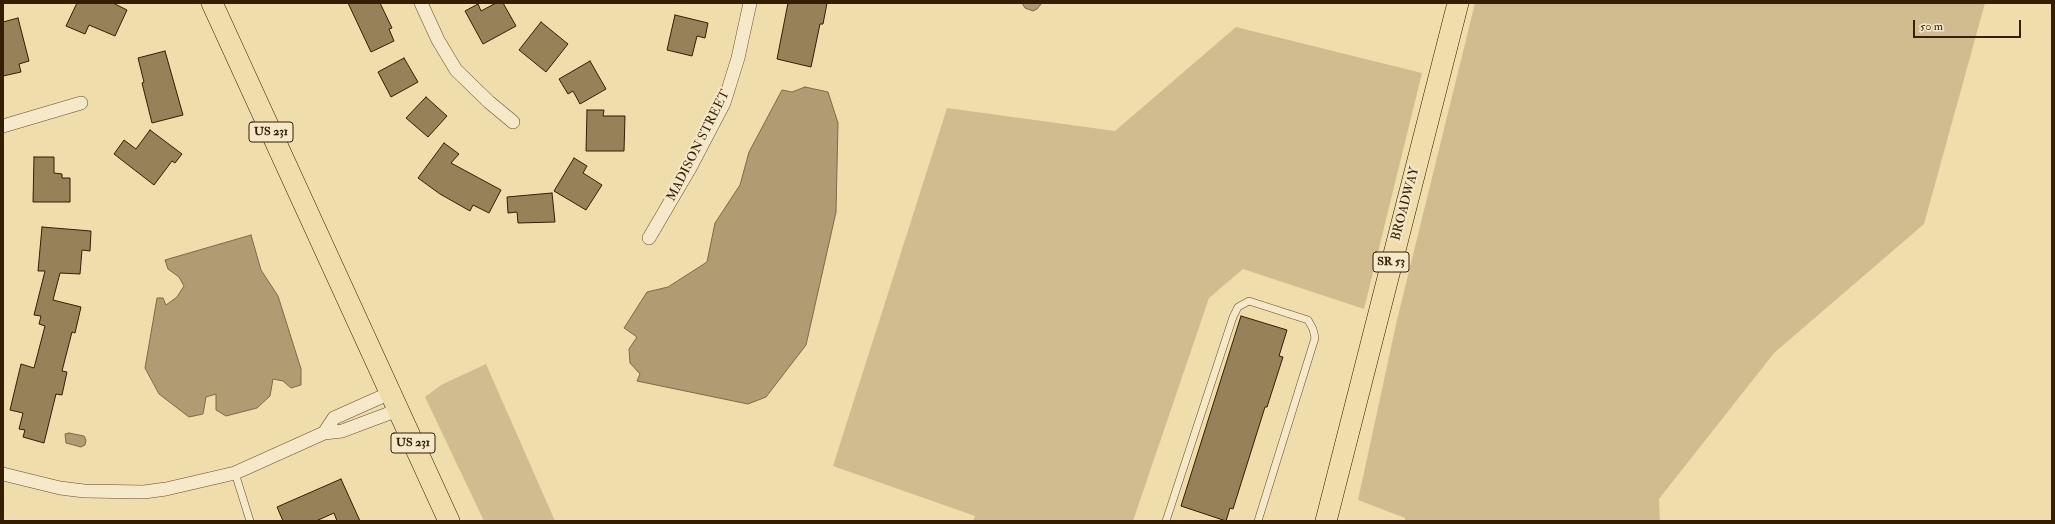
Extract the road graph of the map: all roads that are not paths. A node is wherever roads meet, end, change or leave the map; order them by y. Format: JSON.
{"nodes":[{"id":1,"x":212,"y":3,"type":"edge"},
{"id":2,"x":421,"y":3,"type":"edge"},
{"id":3,"x":750,"y":3,"type":"edge"},
{"id":4,"x":1458,"y":3,"type":"edge"},
{"id":5,"x":80,"y":103,"type":"dead end"},
{"id":6,"x":513,"y":122,"type":"dead end"},
{"id":7,"x":3,"y":126,"type":"edge"},
{"id":8,"x":649,"y":238,"type":"dead end"},
{"id":9,"x":394,"y":401,"type":"junction"},
{"id":10,"x":324,"y":433,"type":"junction"},
{"id":11,"x":234,"y":473,"type":"junction"},
{"id":12,"x":3,"y":474,"type":"edge"},
{"id":13,"x":250,"y":521,"type":"edge"},
{"id":14,"x":449,"y":521,"type":"edge"},
{"id":15,"x":1167,"y":521,"type":"edge"},
{"id":16,"x":1258,"y":521,"type":"edge"},
{"id":17,"x":1326,"y":521,"type":"edge"}],
"edges":[{"from":1,"to":9,"type":"main road","number":"US 231"},
{"from":2,"to":6,"type":"street"},
{"from":3,"to":8,"type":"street","name":"MADISON STREET"},
{"from":4,"to":17,"type":"main road","name":"BROADWAY","number":"SR 53"},
{"from":5,"to":7,"type":"street"},
{"from":9,"to":10,"type":"street"},
{"from":9,"to":10,"type":"street"},
{"from":9,"to":14,"type":"main road","number":"US 231"},
{"from":10,"to":11,"type":"street"},
{"from":11,"to":12,"type":"street"},
{"from":11,"to":13,"type":"lane"},
{"from":15,"to":16,"type":"lane"}]}
